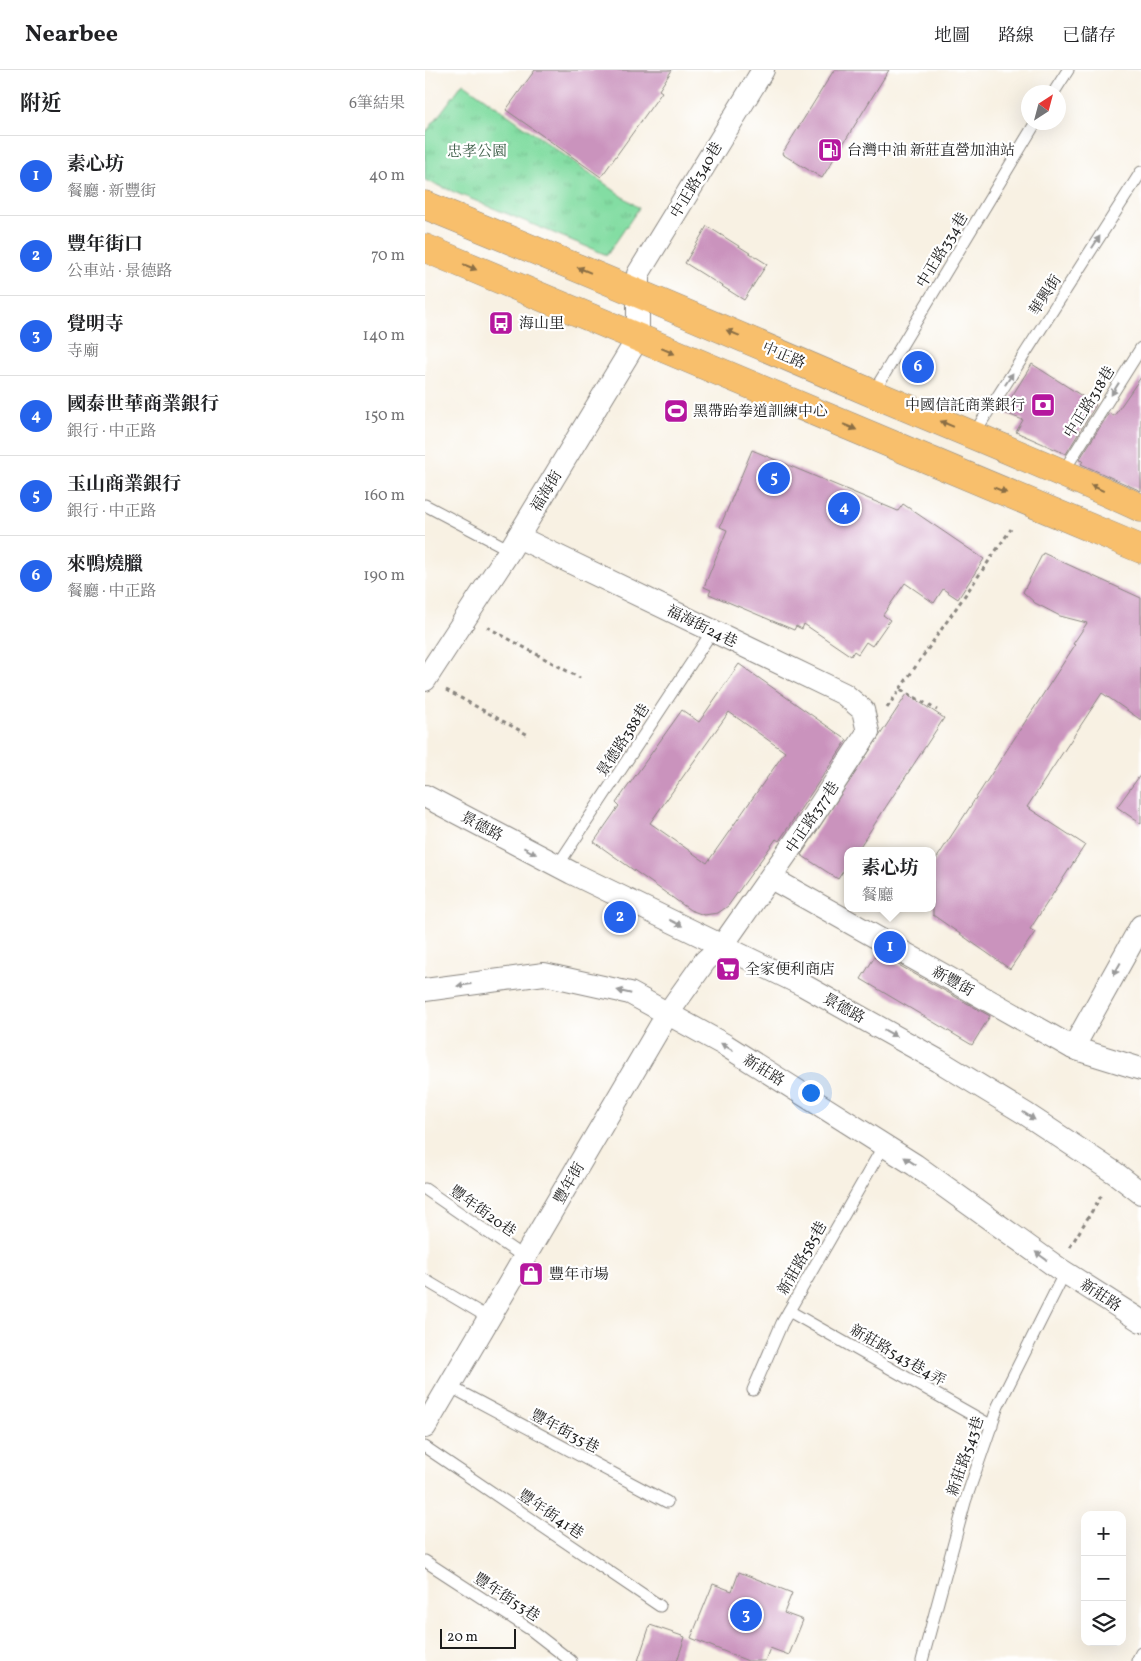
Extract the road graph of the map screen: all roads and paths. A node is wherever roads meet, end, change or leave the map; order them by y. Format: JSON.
{"nodes":[{"id":1,"x":763,"y":70,"type":"edge"},
{"id":2,"x":1068,"y":70,"type":"edge"},
{"id":3,"x":1058,"y":85,"type":"edge"},
{"id":4,"x":1031,"y":130,"type":"edge"},
{"id":5,"x":1141,"y":172,"type":"edge"},
{"id":6,"x":425,"y":205,"type":"edge"},
{"id":7,"x":425,"y":248,"type":"edge"},
{"id":8,"x":638,"y":293,"type":"junction"},
{"id":9,"x":638,"y":338,"type":"junction"},
{"id":10,"x":1141,"y":348,"type":"edge"},
{"id":11,"x":873,"y":393,"type":"junction"},
{"id":12,"x":973,"y":435,"type":"junction"},
{"id":13,"x":1063,"y":472,"type":"junction"},
{"id":14,"x":425,"y":505,"type":"edge"},
{"id":15,"x":1141,"y":508,"type":"edge"},
{"id":16,"x":1011,"y":530,"type":"dead end"},
{"id":17,"x":514,"y":544,"type":"junction"},
{"id":18,"x":1141,"y":549,"type":"edge"},
{"id":19,"x":467,"y":616,"type":"junction"},
{"id":20,"x":713,"y":630,"type":"junction"},
{"id":21,"x":580,"y":678,"type":"dead end"},
{"id":22,"x":425,"y":680,"type":"edge"},
{"id":23,"x":900,"y":689,"type":"junction"},
{"id":24,"x":937,"y":710,"type":"dead end"},
{"id":25,"x":868,"y":732,"type":"junction"},
{"id":26,"x":530,"y":736,"type":"dead end"},
{"id":27,"x":425,"y":796,"type":"edge"},
{"id":28,"x":558,"y":865,"type":"junction"},
{"id":29,"x":771,"y":878,"type":"junction"},
{"id":30,"x":1141,"y":926,"type":"edge"},
{"id":31,"x":723,"y":946,"type":"junction"},
{"id":32,"x":425,"y":990,"type":"edge"},
{"id":33,"x":668,"y":1013,"type":"junction"},
{"id":34,"x":1073,"y":1048,"type":"junction"},
{"id":35,"x":1141,"y":1069,"type":"edge"},
{"id":36,"x":884,"y":1145,"type":"junction"},
{"id":37,"x":1115,"y":1173,"type":"junction"},
{"id":38,"x":425,"y":1189,"type":"edge"},
{"id":39,"x":1141,"y":1193,"type":"edge"},
{"id":40,"x":525,"y":1258,"type":"junction"},
{"id":41,"x":1062,"y":1270,"type":"junction"},
{"id":42,"x":425,"y":1280,"type":"edge"},
{"id":43,"x":789,"y":1311,"type":"junction"},
{"id":44,"x":489,"y":1318,"type":"junction"},
{"id":45,"x":1141,"y":1321,"type":"edge"},
{"id":46,"x":449,"y":1386,"type":"junction"},
{"id":47,"x":753,"y":1390,"type":"dead end"},
{"id":48,"x":991,"y":1426,"type":"junction"},
{"id":49,"x":425,"y":1427,"type":"edge"},
{"id":50,"x":425,"y":1447,"type":"edge"},
{"id":51,"x":667,"y":1502,"type":"dead end"},
{"id":52,"x":425,"y":1561,"type":"edge"},
{"id":53,"x":660,"y":1606,"type":"dead end"},
{"id":54,"x":1141,"y":1653,"type":"edge"},
{"id":55,"x":571,"y":1661,"type":"edge"},
{"id":56,"x":922,"y":1661,"type":"edge"},
{"id":57,"x":1137,"y":1661,"type":"edge"}],
"edges":[{"from":1,"to":8,"type":"street","name":"中正路340巷"},
{"from":2,"to":3,"type":"lane"},
{"from":4,"to":11,"type":"lane","name":"中正路334巷"},
{"from":12,"to":5,"type":"lane","name":"華興街","one_way":true},
{"from":8,"to":6,"type":"main road","name":"中正路","one_way":true},
{"from":7,"to":9,"type":"main road","one_way":true},
{"from":8,"to":9,"type":"street"},
{"from":11,"to":8,"type":"main road","name":"中正路","one_way":true},
{"from":9,"to":17,"type":"street","name":"福海街"},
{"from":9,"to":18,"type":"main road","one_way":true},
{"from":10,"to":13,"type":"lane","name":"中正路318巷","one_way":true},
{"from":12,"to":11,"type":"main road","name":"中正路","one_way":true},
{"from":12,"to":13,"type":"main road","name":"中正路"},
{"from":15,"to":13,"type":"main road","name":"中正路","one_way":true},
{"from":14,"to":17,"type":"lane"},
{"from":16,"to":23,"type":"path"},
{"from":17,"to":19,"type":"street","name":"福海街"},
{"from":17,"to":20,"type":"street","name":"福海街24巷"},
{"from":19,"to":21,"type":"path"},
{"from":19,"to":22,"type":"street","name":"福海街"},
{"from":20,"to":25,"type":"street","name":"福海街24巷"},
{"from":20,"to":28,"type":"lane","name":"景德路388巷"},
{"from":22,"to":26,"type":"path"},
{"from":23,"to":24,"type":"path"},
{"from":23,"to":25,"type":"path"},
{"from":25,"to":29,"type":"street","name":"中正路377巷"},
{"from":27,"to":28,"type":"street","name":"景德路","one_way":true},
{"from":28,"to":31,"type":"street","name":"景德路","one_way":true},
{"from":29,"to":31,"type":"street","name":"中正路377巷"},
{"from":29,"to":34,"type":"street","name":"新豐街"},
{"from":30,"to":34,"type":"street","one_way":true},
{"from":31,"to":33,"type":"street","name":"豐年街"},
{"from":31,"to":37,"type":"street","name":"景德路","one_way":true},
{"from":33,"to":32,"type":"street","name":"新莊路","one_way":true},
{"from":36,"to":33,"type":"street","name":"新莊路","one_way":true},
{"from":33,"to":40,"type":"street","name":"豐年街"},
{"from":34,"to":35,"type":"street","name":"新豐街"},
{"from":41,"to":36,"type":"street","name":"新莊路","one_way":true},
{"from":36,"to":43,"type":"lane","name":"新莊路585巷"},
{"from":37,"to":39,"type":"street","name":"景德路"},
{"from":37,"to":41,"type":"path"},
{"from":38,"to":40,"type":"lane","name":"豐年街20巷"},
{"from":40,"to":44,"type":"street","name":"豐年街"},
{"from":41,"to":45,"type":"street","name":"新莊路"},
{"from":41,"to":48,"type":"lane","name":"新莊路543巷"},
{"from":42,"to":44,"type":"lane"},
{"from":43,"to":47,"type":"lane","name":"新莊路585巷"},
{"from":43,"to":48,"type":"lane","name":"新莊路543巷4弄"},
{"from":44,"to":46,"type":"street","name":"豐年街"},
{"from":46,"to":49,"type":"street","name":"豐年街"},
{"from":46,"to":51,"type":"lane","name":"豐年街35巷"},
{"from":48,"to":56,"type":"lane","name":"新莊路543巷"},
{"from":50,"to":53,"type":"lane","name":"豐年街41巷"},
{"from":52,"to":55,"type":"lane","name":"豐年街53巷"},
{"from":54,"to":57,"type":"lane"}]}
